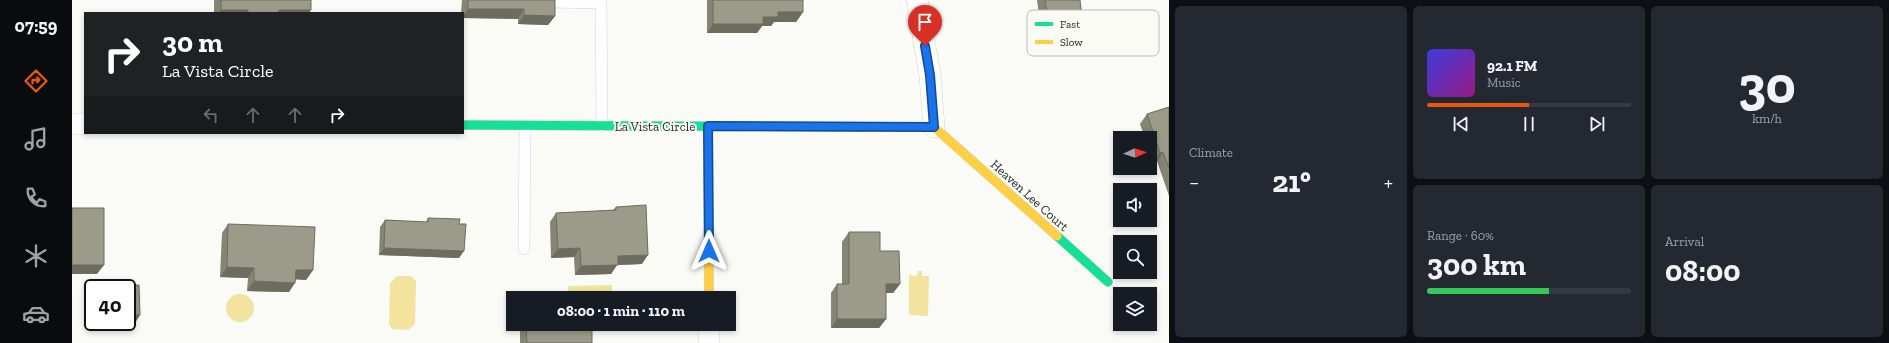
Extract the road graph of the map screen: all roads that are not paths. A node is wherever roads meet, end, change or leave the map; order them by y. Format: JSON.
{"nodes":[{"id":1,"x":917,"y":0,"type":"edge"},
{"id":2,"x":549,"y":2,"type":"edge"},
{"id":3,"x":72,"y":124,"type":"edge"},
{"id":4,"x":84,"y":124,"type":"edge"},
{"id":5,"x":464,"y":125,"type":"edge"},
{"id":6,"x":524,"y":126,"type":"junction"},
{"id":7,"x":602,"y":126,"type":"junction"},
{"id":8,"x":708,"y":126,"type":"junction"},
{"id":9,"x":934,"y":127,"type":"junction"},
{"id":10,"x":524,"y":249,"type":"dead end"},
{"id":11,"x":1108,"y":282,"type":"dead end"},
{"id":12,"x":709,"y":291,"type":"edge"},
{"id":13,"x":709,"y":331,"type":"edge"},
{"id":14,"x":709,"y":343,"type":"edge"}],
"edges":[{"from":1,"to":9,"type":"street"},
{"from":2,"to":7,"type":"lane"},
{"from":3,"to":4,"type":"street"},
{"from":5,"to":6,"type":"street","name":"La Vista Circle"},
{"from":6,"to":7,"type":"street","name":"La Vista Circle"},
{"from":6,"to":10,"type":"lane"},
{"from":7,"to":8,"type":"street","name":"La Vista Circle"},
{"from":8,"to":9,"type":"street","name":"La Vista Circle"},
{"from":8,"to":12,"type":"street"},
{"from":9,"to":11,"type":"street","name":"Heaven Lee Court"},
{"from":13,"to":14,"type":"street"}]}
